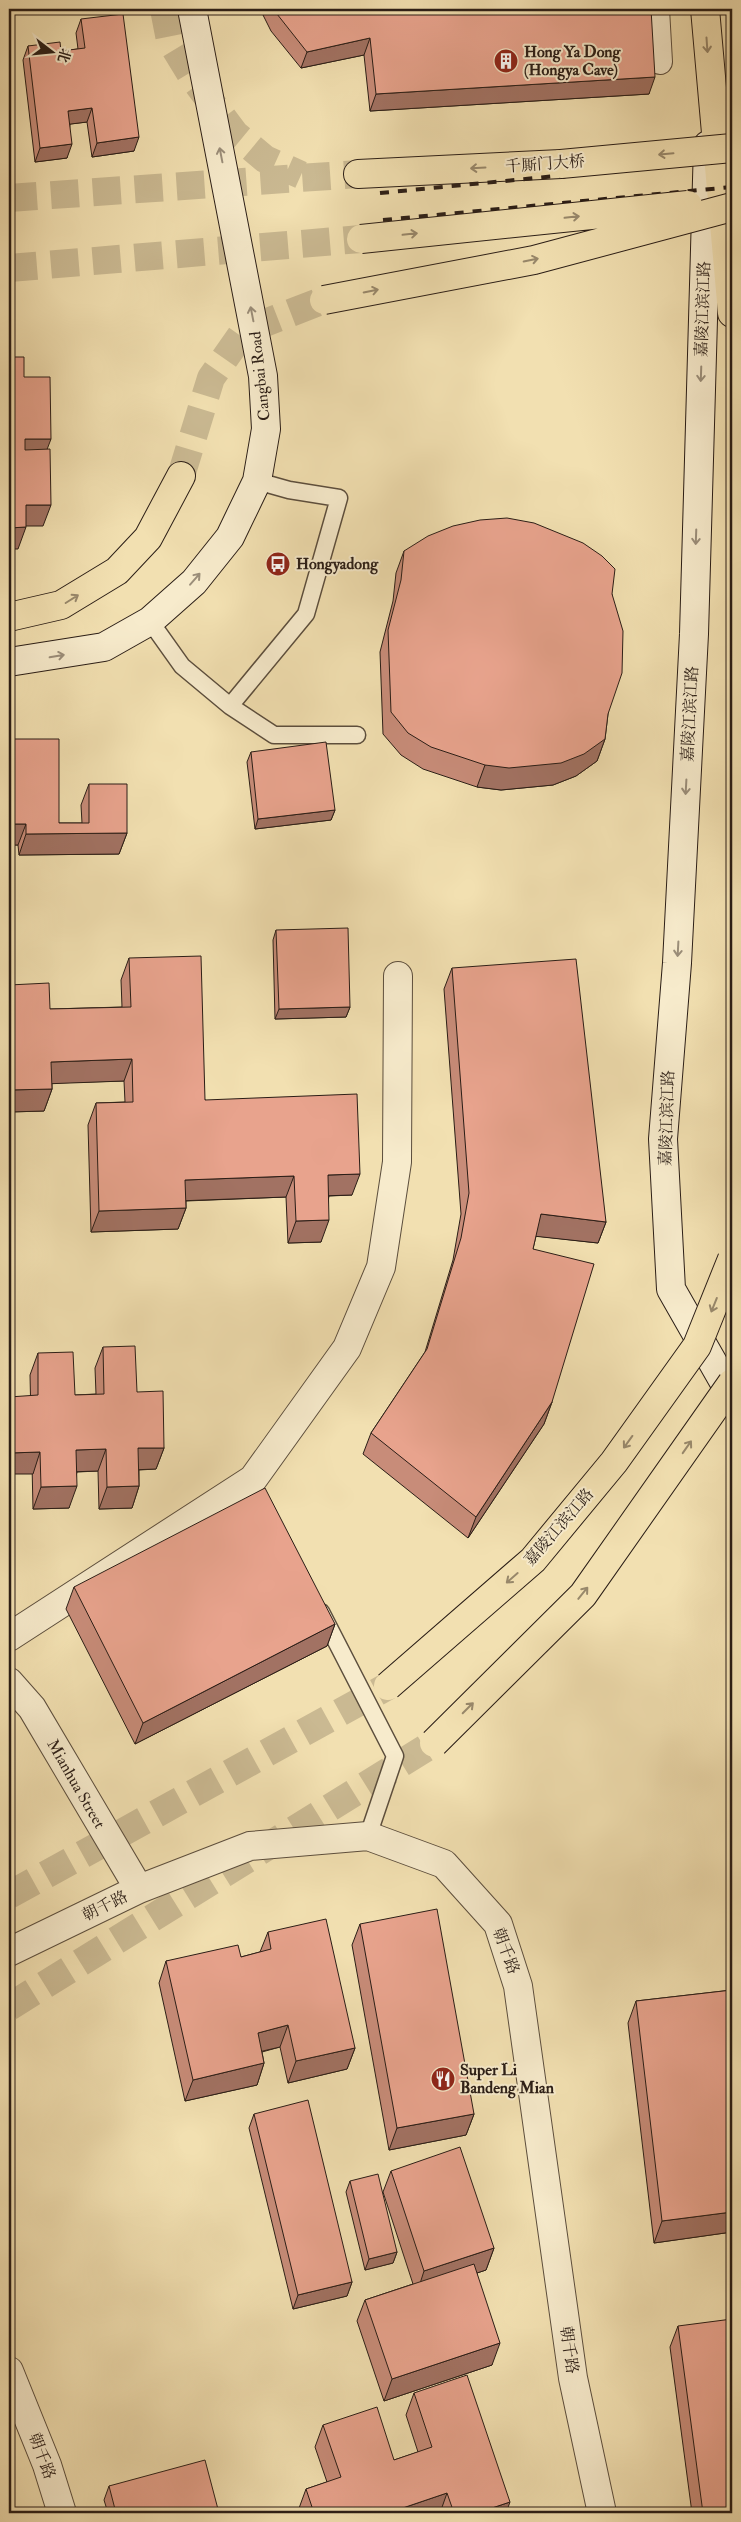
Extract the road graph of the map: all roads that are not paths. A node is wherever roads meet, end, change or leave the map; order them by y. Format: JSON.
{"nodes":[{"id":1,"x":192,"y":9,"type":"edge"},
{"id":2,"x":657,"y":9,"type":"edge"},
{"id":3,"x":705,"y":9,"type":"edge"},
{"id":4,"x":660,"y":62,"type":"dead end"},
{"id":5,"x":710,"y":81,"type":"junction"},
{"id":6,"x":732,"y":148,"type":"edge"},
{"id":7,"x":358,"y":174,"type":"tunnel mouth"},
{"id":8,"x":732,"y":200,"type":"edge"},
{"id":9,"x":732,"y":207,"type":"edge"},
{"id":10,"x":362,"y":239,"type":"tunnel mouth"},
{"id":11,"x":324,"y":300,"type":"tunnel mouth"},
{"id":12,"x":732,"y":313,"type":"edge"},
{"id":13,"x":181,"y":476,"type":"tunnel mouth"},
{"id":14,"x":257,"y":481,"type":"junction"},
{"id":15,"x":9,"y":617,"type":"edge"},
{"id":16,"x":150,"y":622,"type":"junction"},
{"id":17,"x":9,"y":662,"type":"edge"},
{"id":18,"x":230,"y":706,"type":"junction"},
{"id":19,"x":357,"y":735,"type":"dead end"},
{"id":20,"x":398,"y":976,"type":"dead end"},
{"id":21,"x":732,"y":1260,"type":"edge"},
{"id":22,"x":732,"y":1383,"type":"edge"},
{"id":23,"x":732,"y":1396,"type":"edge"},
{"id":24,"x":315,"y":1600,"type":"edge"},
{"id":25,"x":9,"y":1637,"type":"edge"},
{"id":26,"x":9,"y":1682,"type":"edge"},
{"id":27,"x":388,"y":1686,"type":"tunnel mouth"},
{"id":28,"x":434,"y":1743,"type":"tunnel mouth"},
{"id":29,"x":368,"y":1836,"type":"junction"},
{"id":30,"x":138,"y":1889,"type":"junction"},
{"id":31,"x":9,"y":1952,"type":"edge"},
{"id":32,"x":9,"y":2371,"type":"edge"},
{"id":33,"x":62,"y":2513,"type":"edge"},
{"id":34,"x":602,"y":2513,"type":"edge"}],
"edges":[{"from":14,"to":1,"type":"street","name":"Cangbai Road","one_way":true},
{"from":2,"to":4,"type":"street"},
{"from":3,"to":5,"type":"main road","name":"嘉陵江滨江路","one_way":true},
{"from":5,"to":12,"type":"main road","name":"嘉陵江滨江路","bridge":true},
{"from":5,"to":23,"type":"street","name":"嘉陵江滨江路","one_way":true,"bridge":true},
{"from":6,"to":7,"type":"main road","name":"千厮门大桥","one_way":true,"bridge":true},
{"from":10,"to":8,"type":"main road","one_way":true,"bridge":true},
{"from":11,"to":9,"type":"main road","one_way":true,"bridge":true},
{"from":15,"to":13,"type":"main road","one_way":true},
{"from":16,"to":14,"type":"street","name":"Cangbai Road","one_way":true},
{"from":14,"to":18,"type":"lane"},
{"from":17,"to":16,"type":"street","name":"Cangbai Road","one_way":true},
{"from":16,"to":18,"type":"lane"},
{"from":18,"to":19,"type":"lane"},
{"from":20,"to":25,"type":"street"},
{"from":21,"to":27,"type":"main road","name":"嘉陵江滨江路","one_way":true,"bridge":true},
{"from":28,"to":22,"type":"main road","one_way":true,"bridge":true},
{"from":24,"to":29,"type":"lane"},
{"from":26,"to":30,"type":"street","name":"Mianhua Street"},
{"from":29,"to":30,"type":"street","name":"朝千路"},
{"from":29,"to":34,"type":"street","name":"朝千路"},
{"from":30,"to":31,"type":"street","name":"朝千路"},
{"from":32,"to":33,"type":"street","name":"朝千路"}]}
